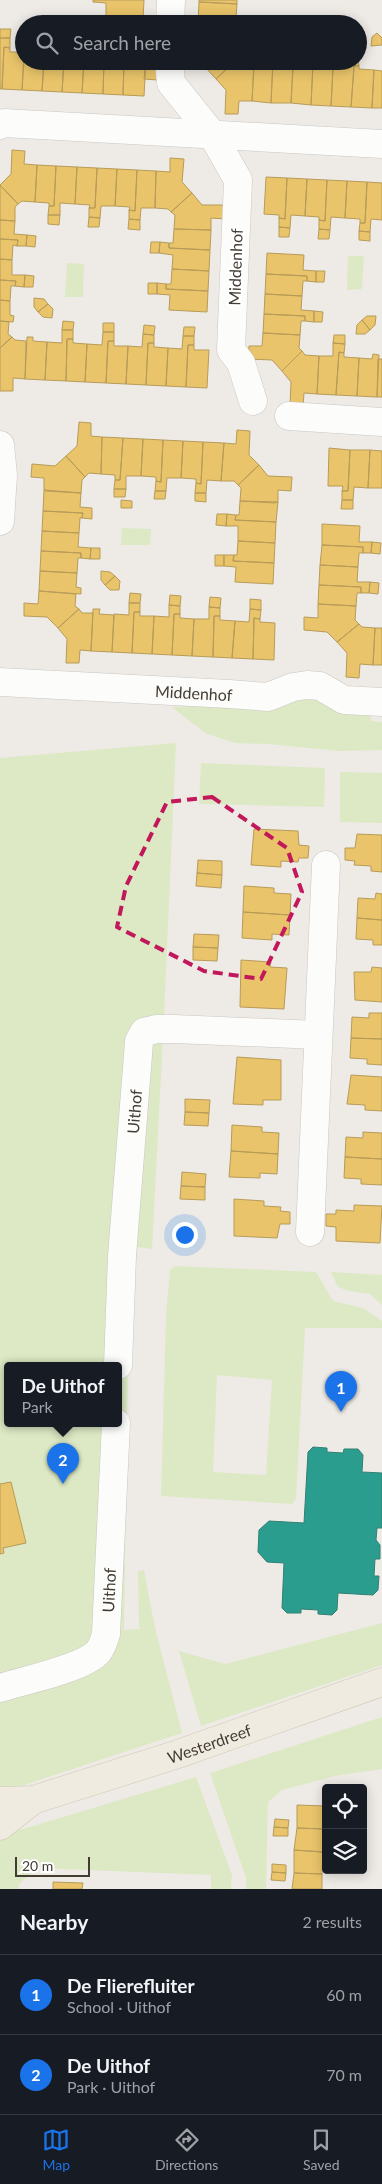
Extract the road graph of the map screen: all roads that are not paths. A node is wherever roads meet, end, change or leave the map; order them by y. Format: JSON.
{"nodes":[{"id":1,"x":171,"y":0,"type":"edge"},
{"id":2,"x":170,"y":15,"type":"edge"},
{"id":3,"x":170,"y":70,"type":"edge"},
{"id":4,"x":0,"y":125,"type":"edge"},
{"id":5,"x":212,"y":134,"type":"junction"},
{"id":6,"x":382,"y":144,"type":"edge"},
{"id":7,"x":253,"y":401,"type":"dead end"},
{"id":8,"x":289,"y":416,"type":"dead end"},
{"id":9,"x":382,"y":422,"type":"edge"},
{"id":10,"x":0,"y":445,"type":"edge"},
{"id":11,"x":0,"y":521,"type":"edge"},
{"id":12,"x":0,"y":682,"type":"edge"},
{"id":13,"x":382,"y":702,"type":"edge"},
{"id":14,"x":326,"y":865,"type":"dead end"},
{"id":15,"x":318,"y":1035,"type":"junction"},
{"id":16,"x":310,"y":1232,"type":"dead end"},
{"id":17,"x":118,"y":1362,"type":"edge"},
{"id":18,"x":116,"y":1427,"type":"edge"},
{"id":19,"x":382,"y":1682,"type":"edge"},
{"id":20,"x":0,"y":1688,"type":"edge"},
{"id":21,"x":33,"y":1800,"type":"junction"},
{"id":22,"x":0,"y":1801,"type":"edge"},
{"id":23,"x":0,"y":1826,"type":"edge"}],
"edges":[{"from":1,"to":2,"type":"street"},
{"from":3,"to":5,"type":"street","name":"Middenhof"},
{"from":4,"to":5,"type":"street"},
{"from":5,"to":6,"type":"street"},
{"from":5,"to":7,"type":"street","name":"Middenhof"},
{"from":8,"to":9,"type":"street"},
{"from":10,"to":11,"type":"street"},
{"from":12,"to":13,"type":"street","name":"Middenhof"},
{"from":14,"to":15,"type":"street"},
{"from":15,"to":16,"type":"street"},
{"from":15,"to":17,"type":"street","name":"Uithof"},
{"from":18,"to":20,"type":"street","name":"Uithof"},
{"from":19,"to":21,"type":"main road","name":"Westerdreef"},
{"from":21,"to":22,"type":"main road","name":"Westerdreef"},
{"from":21,"to":23,"type":"main road","name":"Westerdreef"}]}
